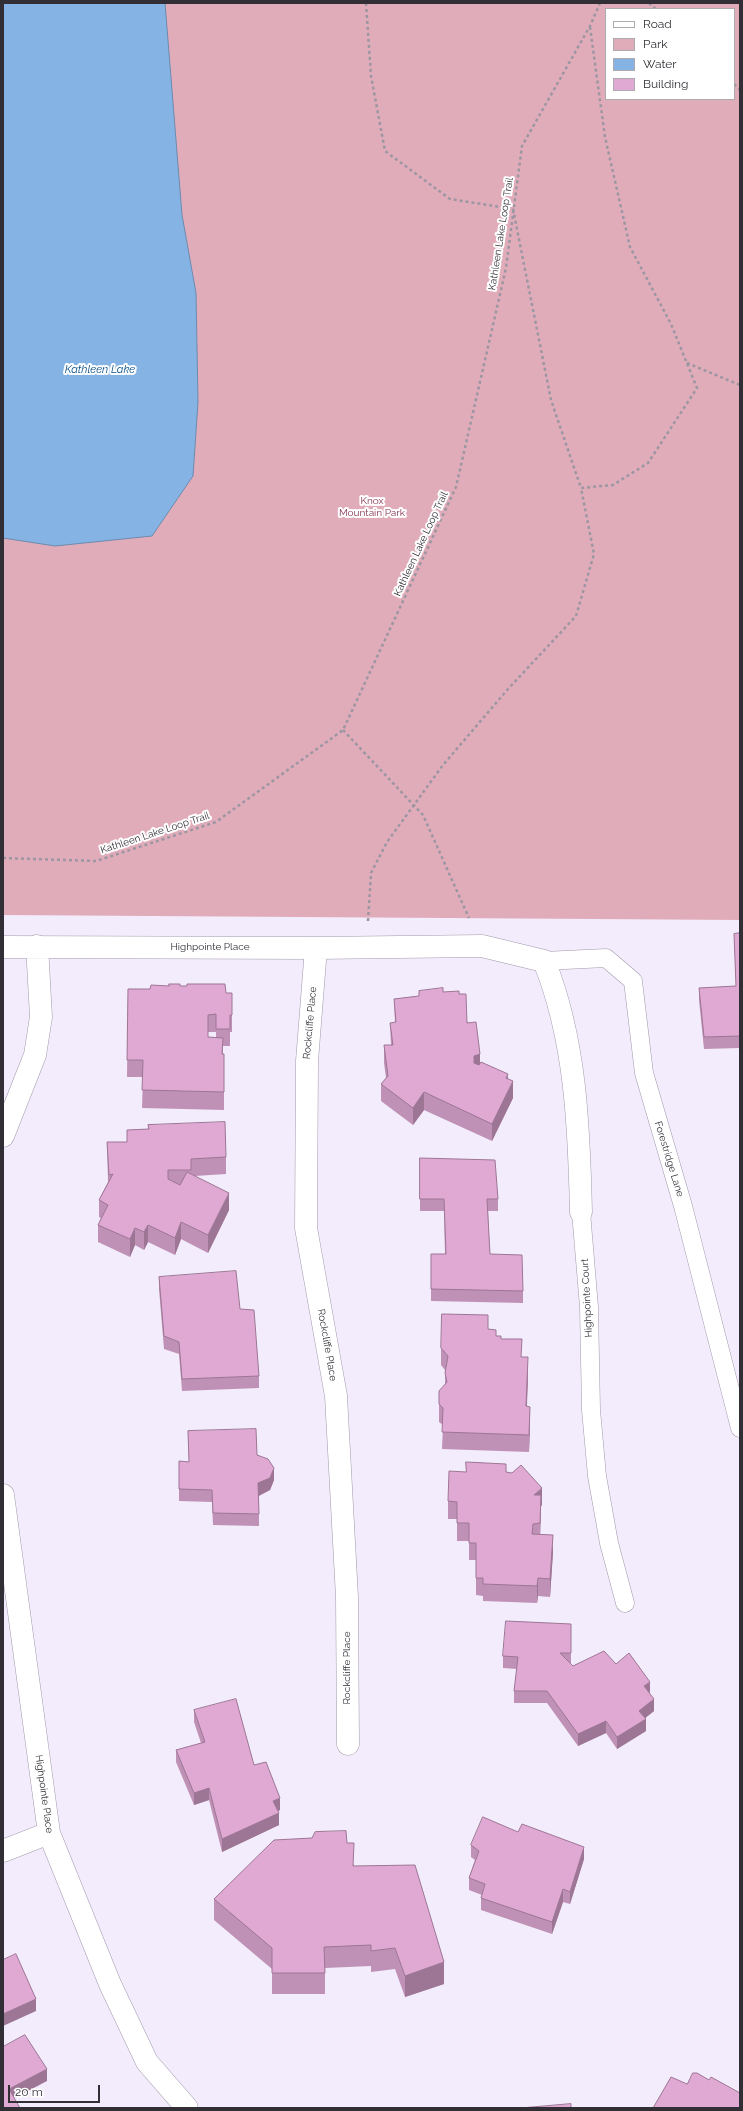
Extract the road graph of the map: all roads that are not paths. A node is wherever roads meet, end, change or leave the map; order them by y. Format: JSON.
{"nodes":[{"id":1,"x":36,"y":946,"type":"junction"},
{"id":2,"x":3,"y":947,"type":"edge"},
{"id":3,"x":316,"y":948,"type":"junction"},
{"id":4,"x":544,"y":961,"type":"junction"},
{"id":5,"x":3,"y":1136,"type":"edge"},
{"id":6,"x":581,"y":1212,"type":"joint"},
{"id":7,"x":740,"y":1428,"type":"edge"},
{"id":8,"x":3,"y":1495,"type":"edge"},
{"id":9,"x":625,"y":1603,"type":"dead end"},
{"id":10,"x":348,"y":1744,"type":"dead end"},
{"id":11,"x":49,"y":1833,"type":"junction"},
{"id":12,"x":3,"y":1851,"type":"edge"},
{"id":13,"x":187,"y":2108,"type":"edge"}],
"edges":[{"from":1,"to":2,"type":"street","name":"Highpointe Place"},
{"from":1,"to":3,"type":"street","name":"Highpointe Place"},
{"from":1,"to":5,"type":"street"},
{"from":3,"to":4,"type":"street","name":"Highpointe Place"},
{"from":3,"to":10,"type":"street","name":"Rockcliffe Place"},
{"from":4,"to":6,"type":"street","name":"Highpointe Court"},
{"from":4,"to":7,"type":"lane","name":"Forestridge Lane"},
{"from":6,"to":9,"type":"lane","name":"Highpointe Court"},
{"from":8,"to":11,"type":"street","name":"Highpointe Place"},
{"from":11,"to":12,"type":"street"},
{"from":11,"to":13,"type":"street","name":"Highpointe Place"}]}
